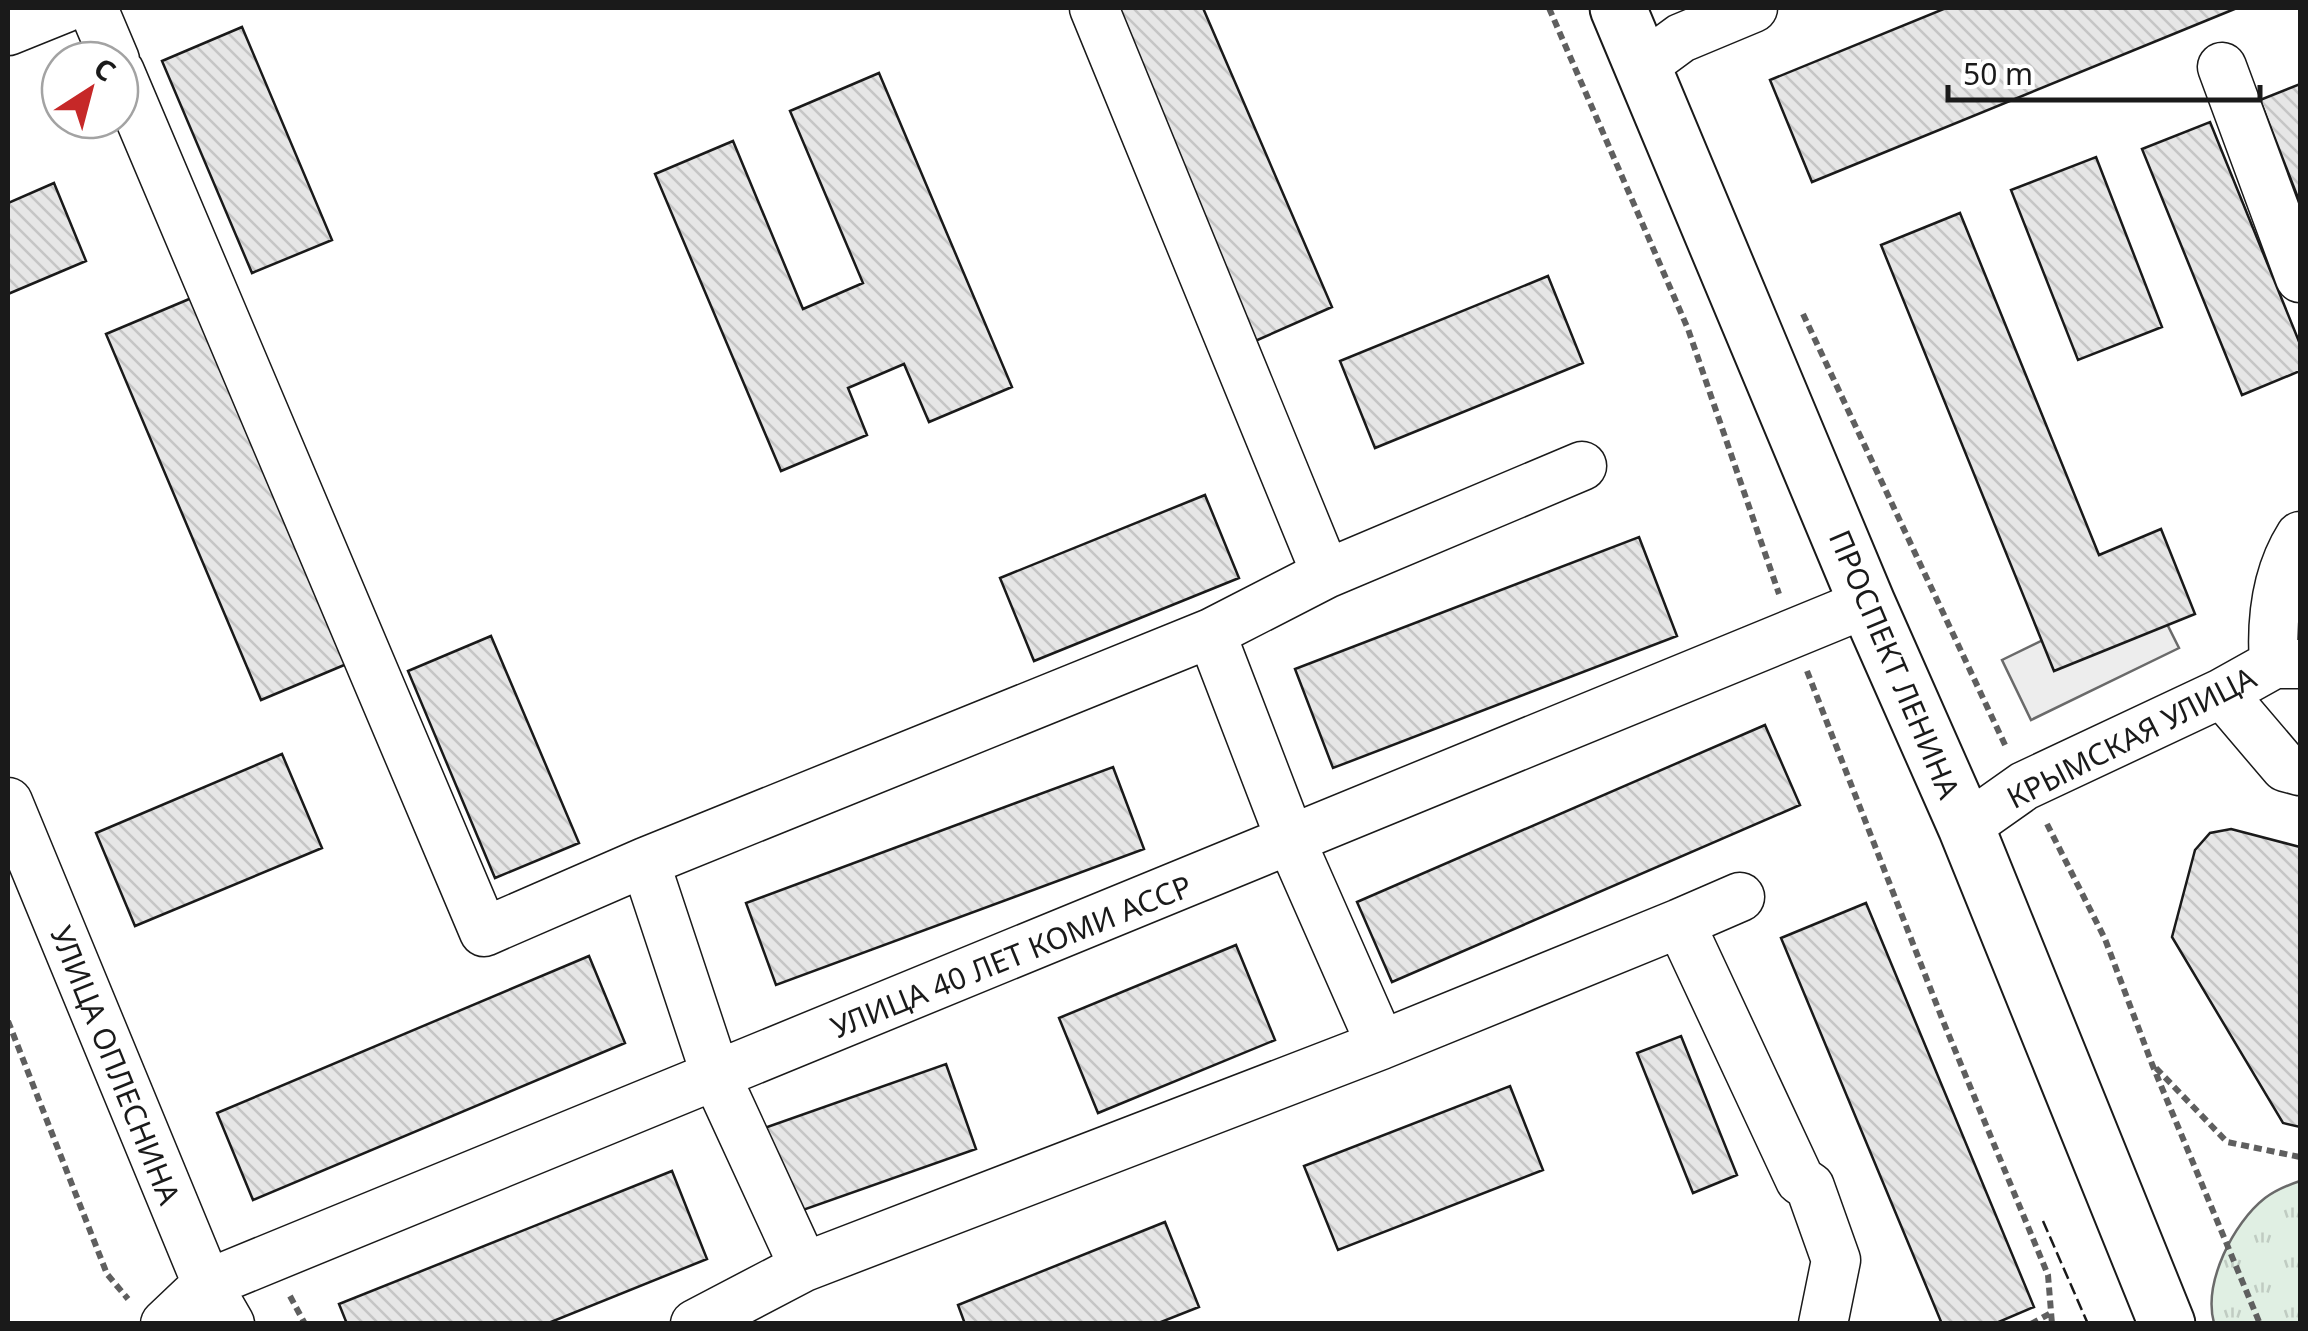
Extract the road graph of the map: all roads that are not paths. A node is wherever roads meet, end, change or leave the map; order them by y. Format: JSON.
{"nodes":[{"id":1,"x":65,"y":8,"type":"edge"},
{"id":2,"x":93,"y":8,"type":"edge"},
{"id":3,"x":1094,"y":8,"type":"edge"},
{"id":4,"x":1618,"y":8,"type":"edge"},
{"id":5,"x":1753,"y":8,"type":"edge"},
{"id":6,"x":8,"y":32,"type":"edge"},
{"id":7,"x":107,"y":40,"type":"edge"},
{"id":8,"x":1643,"y":66,"type":"junction"},
{"id":9,"x":2222,"y":67,"type":"dead end"},
{"id":10,"x":140,"y":119,"type":"edge"},
{"id":11,"x":2300,"y":278,"type":"edge"},
{"id":12,"x":1582,"y":466,"type":"dead end"},
{"id":13,"x":2300,"y":536,"type":"edge"},
{"id":14,"x":1326,"y":574,"type":"junction"},
{"id":15,"x":1868,"y":603,"type":"junction"},
{"id":16,"x":1211,"y":633,"type":"junction"},
{"id":17,"x":2287,"y":664,"type":"edge"},
{"id":18,"x":2222,"y":692,"type":"junction"},
{"id":19,"x":2300,"y":771,"type":"edge"},
{"id":20,"x":8,"y":802,"type":"edge"},
{"id":21,"x":1966,"y":827,"type":"junction"},
{"id":22,"x":1291,"y":841,"type":"junction"},
{"id":23,"x":644,"y":862,"type":"junction"},
{"id":24,"x":1740,"y":897,"type":"dead end"},
{"id":25,"x":1680,"y":923,"type":"junction"},
{"id":26,"x":1381,"y":1045,"type":"junction"},
{"id":27,"x":716,"y":1076,"type":"junction"},
{"id":28,"x":804,"y":1267,"type":"junction"},
{"id":29,"x":218,"y":1304,"type":"edge"},
{"id":30,"x":151,"y":1317,"type":"edge"},
{"id":31,"x":695,"y":1324,"type":"edge"},
{"id":32,"x":1823,"y":1324,"type":"edge"},
{"id":33,"x":2167,"y":1324,"type":"edge"}],
"edges":[{"from":1,"to":6,"type":"street"},
{"from":2,"to":7,"type":"street"},
{"from":3,"to":14,"type":"street"},
{"from":4,"to":8,"type":"main road","name":"ПРОСПЕКТ ЛЕНИНА"},
{"from":5,"to":8,"type":"street"},
{"from":8,"to":15,"type":"main road","name":"ПРОСПЕКТ ЛЕНИНА"},
{"from":9,"to":11,"type":"street"},
{"from":10,"to":23,"type":"street"},
{"from":12,"to":14,"type":"street"},
{"from":13,"to":17,"type":"street"},
{"from":14,"to":16,"type":"street"},
{"from":15,"to":21,"type":"main road","name":"ПРОСПЕКТ ЛЕНИНА"},
{"from":15,"to":22,"type":"street","name":"УЛИЦА 40 ЛЕТ КОМИ АССР"},
{"from":16,"to":22,"type":"street"},
{"from":16,"to":23,"type":"street"},
{"from":17,"to":18,"type":"street","name":"КРЫМСКАЯ УЛИЦА"},
{"from":18,"to":19,"type":"street"},
{"from":18,"to":21,"type":"street","name":"КРЫМСКАЯ УЛИЦА"},
{"from":20,"to":29,"type":"street","name":"УЛИЦА ОПЛЕСНИНА"},
{"from":21,"to":33,"type":"main road","name":"ПРОСПЕКТ ЛЕНИНА"},
{"from":22,"to":26,"type":"street"},
{"from":22,"to":27,"type":"street","name":"УЛИЦА 40 ЛЕТ КОМИ АССР"},
{"from":23,"to":27,"type":"street"},
{"from":24,"to":25,"type":"street"},
{"from":25,"to":26,"type":"street"},
{"from":25,"to":32,"type":"street"},
{"from":26,"to":28,"type":"street"},
{"from":27,"to":28,"type":"street"},
{"from":27,"to":29,"type":"street","name":"УЛИЦА 40 ЛЕТ КОМИ АССР"},
{"from":28,"to":31,"type":"street"},
{"from":29,"to":30,"type":"street","name":"УЛИЦА 40 ЛЕТ КОМИ АССР"}]}
